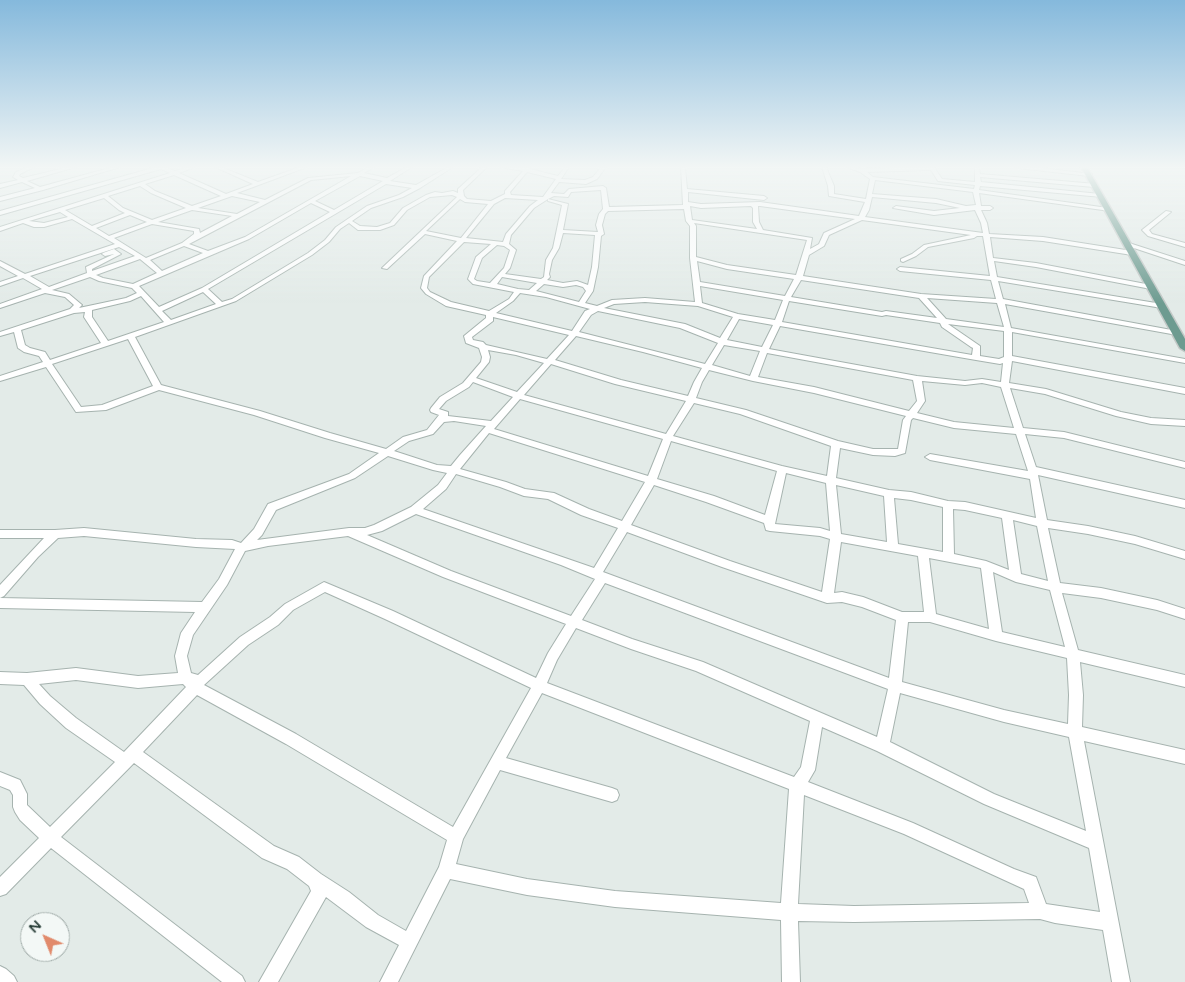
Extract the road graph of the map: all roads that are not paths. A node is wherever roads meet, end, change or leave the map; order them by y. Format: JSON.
{"nodes":[{"id":1,"x":52,"y":213,"type":"edge"},
{"id":2,"x":66,"y":213,"type":"edge"},
{"id":3,"x":132,"y":213,"type":"joint"},
{"id":4,"x":178,"y":213,"type":"edge"},
{"id":5,"x":220,"y":213,"type":"edge"},
{"id":6,"x":246,"y":213,"type":"edge"},
{"id":7,"x":291,"y":213,"type":"edge"},
{"id":8,"x":334,"y":213,"type":"edge"},
{"id":9,"x":360,"y":213,"type":"edge"},
{"id":10,"x":403,"y":213,"type":"edge"},
{"id":11,"x":441,"y":213,"type":"edge"},
{"id":12,"x":483,"y":213,"type":"edge"},
{"id":13,"x":527,"y":213,"type":"edge"},
{"id":14,"x":564,"y":213,"type":"edge"},
{"id":15,"x":603,"y":213,"type":"edge"},
{"id":16,"x":687,"y":213,"type":"edge"},
{"id":17,"x":756,"y":213,"type":"edge"},
{"id":18,"x":821,"y":213,"type":"edge"},
{"id":19,"x":865,"y":213,"type":"edge"},
{"id":20,"x":898,"y":213,"type":"edge"},
{"id":21,"x":980,"y":213,"type":"edge"},
{"id":22,"x":1110,"y":213,"type":"edge"},
{"id":23,"x":1167,"y":213,"type":"edge"},
{"id":24,"x":240,"y":216,"type":"junction"},
{"id":25,"x":73,"y":217,"type":"junction"},
{"id":26,"x":862,"y":218,"type":"junction"},
{"id":27,"x":348,"y":220,"type":"junction"},
{"id":28,"x":689,"y":221,"type":"junction"},
{"id":29,"x":24,"y":222,"type":"junction"},
{"id":30,"x":153,"y":223,"type":"junction"},
{"id":31,"x":898,"y":223,"type":"junction"},
{"id":32,"x":92,"y":228,"type":"junction"},
{"id":33,"x":0,"y":229,"type":"edge"},
{"id":34,"x":559,"y":231,"type":"junction"},
{"id":35,"x":761,"y":231,"type":"junction"},
{"id":36,"x":423,"y":233,"type":"junction"},
{"id":37,"x":601,"y":234,"type":"junction"},
{"id":38,"x":985,"y":234,"type":"junction"},
{"id":39,"x":110,"y":238,"type":"junction"},
{"id":40,"x":462,"y":240,"type":"junction"},
{"id":41,"x":187,"y":242,"type":"junction"},
{"id":42,"x":496,"y":243,"type":"junction"},
{"id":43,"x":121,"y":244,"type":"junction"},
{"id":44,"x":506,"y":244,"type":"junction"},
{"id":45,"x":1127,"y":244,"type":"junction"},
{"id":46,"x":1185,"y":245,"type":"edge"},
{"id":47,"x":101,"y":252,"type":"junction"},
{"id":48,"x":208,"y":253,"type":"junction"},
{"id":49,"x":1132,"y":253,"type":"junction"},
{"id":50,"x":805,"y":256,"type":"junction"},
{"id":51,"x":693,"y":258,"type":"junction"},
{"id":52,"x":143,"y":259,"type":"junction"},
{"id":53,"x":990,"y":259,"type":"junction"},
{"id":54,"x":903,"y":260,"type":"dead end"},
{"id":55,"x":0,"y":263,"type":"edge"},
{"id":56,"x":1185,"y":263,"type":"edge"},
{"id":57,"x":385,"y":268,"type":"dead end"},
{"id":58,"x":900,"y":269,"type":"dead end"},
{"id":59,"x":90,"y":274,"type":"junction"},
{"id":60,"x":163,"y":274,"type":"junction"},
{"id":61,"x":500,"y":275,"type":"junction"},
{"id":62,"x":22,"y":276,"type":"junction"},
{"id":63,"x":799,"y":278,"type":"junction"},
{"id":64,"x":994,"y":278,"type":"junction"},
{"id":65,"x":543,"y":282,"type":"junction"},
{"id":66,"x":0,"y":284,"type":"edge"},
{"id":67,"x":698,"y":284,"type":"junction"},
{"id":68,"x":492,"y":285,"type":"junction"},
{"id":69,"x":134,"y":286,"type":"junction"},
{"id":70,"x":1151,"y":287,"type":"junction"},
{"id":71,"x":204,"y":289,"type":"junction"},
{"id":72,"x":590,"y":290,"type":"junction"},
{"id":73,"x":47,"y":291,"type":"junction"},
{"id":74,"x":518,"y":291,"type":"junction"},
{"id":75,"x":142,"y":293,"type":"junction"},
{"id":76,"x":530,"y":293,"type":"junction"},
{"id":77,"x":921,"y":296,"type":"junction"},
{"id":78,"x":787,"y":298,"type":"junction"},
{"id":79,"x":1001,"y":301,"type":"junction"},
{"id":80,"x":581,"y":304,"type":"junction"},
{"id":81,"x":699,"y":304,"type":"junction"},
{"id":82,"x":221,"y":305,"type":"junction"},
{"id":83,"x":0,"y":306,"type":"edge"},
{"id":84,"x":1162,"y":306,"type":"junction"},
{"id":85,"x":89,"y":309,"type":"junction"},
{"id":86,"x":598,"y":309,"type":"junction"},
{"id":87,"x":158,"y":310,"type":"junction"},
{"id":88,"x":73,"y":311,"type":"junction"},
{"id":89,"x":489,"y":314,"type":"junction"},
{"id":90,"x":737,"y":316,"type":"junction"},
{"id":91,"x":943,"y":320,"type":"junction"},
{"id":92,"x":169,"y":323,"type":"junction"},
{"id":93,"x":778,"y":323,"type":"junction"},
{"id":94,"x":17,"y":329,"type":"junction"},
{"id":95,"x":1008,"y":329,"type":"junction"},
{"id":96,"x":1177,"y":333,"type":"junction"},
{"id":97,"x":0,"y":334,"type":"edge"},
{"id":98,"x":574,"y":334,"type":"junction"},
{"id":99,"x":130,"y":335,"type":"junction"},
{"id":100,"x":722,"y":342,"type":"junction"},
{"id":101,"x":106,"y":344,"type":"junction"},
{"id":102,"x":483,"y":347,"type":"junction"},
{"id":103,"x":1185,"y":348,"type":"edge"},
{"id":104,"x":764,"y":350,"type":"junction"},
{"id":105,"x":976,"y":358,"type":"junction"},
{"id":106,"x":1008,"y":358,"type":"junction"},
{"id":107,"x":1185,"y":361,"type":"edge"},
{"id":108,"x":547,"y":362,"type":"junction"},
{"id":109,"x":48,"y":364,"type":"junction"},
{"id":110,"x":709,"y":367,"type":"junction"},
{"id":111,"x":0,"y":378,"type":"edge"},
{"id":112,"x":917,"y":378,"type":"junction"},
{"id":113,"x":472,"y":379,"type":"junction"},
{"id":114,"x":753,"y":379,"type":"junction"},
{"id":115,"x":1006,"y":385,"type":"junction"},
{"id":116,"x":158,"y":387,"type":"junction"},
{"id":117,"x":1185,"y":391,"type":"edge"},
{"id":118,"x":519,"y":396,"type":"junction"},
{"id":119,"x":691,"y":400,"type":"junction"},
{"id":120,"x":911,"y":414,"type":"junction"},
{"id":121,"x":441,"y":419,"type":"junction"},
{"id":122,"x":1185,"y":423,"type":"edge"},
{"id":123,"x":490,"y":427,"type":"junction"},
{"id":124,"x":1019,"y":431,"type":"junction"},
{"id":125,"x":668,"y":437,"type":"junction"},
{"id":126,"x":836,"y":444,"type":"junction"},
{"id":127,"x":389,"y":452,"type":"junction"},
{"id":128,"x":930,"y":457,"type":"dead end"},
{"id":129,"x":1185,"y":466,"type":"edge"},
{"id":130,"x":782,"y":469,"type":"junction"},
{"id":131,"x":454,"y":470,"type":"junction"},
{"id":132,"x":1034,"y":473,"type":"junction"},
{"id":133,"x":651,"y":481,"type":"junction"},
{"id":134,"x":831,"y":481,"type":"junction"},
{"id":135,"x":889,"y":494,"type":"junction"},
{"id":136,"x":1185,"y":504,"type":"edge"},
{"id":137,"x":948,"y":505,"type":"junction"},
{"id":138,"x":415,"y":510,"type":"junction"},
{"id":139,"x":1007,"y":515,"type":"junction"},
{"id":140,"x":769,"y":522,"type":"junction"},
{"id":141,"x":1042,"y":523,"type":"junction"},
{"id":142,"x":625,"y":526,"type":"junction"},
{"id":143,"x":349,"y":532,"type":"junction"},
{"id":144,"x":0,"y":534,"type":"edge"},
{"id":145,"x":56,"y":534,"type":"junction"},
{"id":146,"x":836,"y":537,"type":"junction"},
{"id":147,"x":243,"y":547,"type":"junction"},
{"id":148,"x":894,"y":547,"type":"junction"},
{"id":149,"x":923,"y":552,"type":"junction"},
{"id":150,"x":1185,"y":555,"type":"edge"},
{"id":151,"x":949,"y":557,"type":"junction"},
{"id":152,"x":986,"y":565,"type":"junction"},
{"id":153,"x":599,"y":576,"type":"junction"},
{"id":154,"x":1016,"y":577,"type":"junction"},
{"id":155,"x":1056,"y":587,"type":"junction"},
{"id":156,"x":0,"y":593,"type":"edge"},
{"id":157,"x":827,"y":598,"type":"junction"},
{"id":158,"x":0,"y":603,"type":"edge"},
{"id":159,"x":205,"y":607,"type":"junction"},
{"id":160,"x":1185,"y":614,"type":"edge"},
{"id":161,"x":902,"y":617,"type":"junction"},
{"id":162,"x":930,"y":617,"type":"junction"},
{"id":163,"x":574,"y":622,"type":"junction"},
{"id":164,"x":996,"y":636,"type":"junction"},
{"id":165,"x":1073,"y":655,"type":"junction"},
{"id":166,"x":0,"y":678,"type":"edge"},
{"id":167,"x":27,"y":679,"type":"junction"},
{"id":168,"x":1185,"y":681,"type":"edge"},
{"id":169,"x":190,"y":682,"type":"junction"},
{"id":170,"x":539,"y":686,"type":"junction"},
{"id":171,"x":895,"y":686,"type":"junction"},
{"id":172,"x":817,"y":718,"type":"junction"},
{"id":173,"x":1075,"y":731,"type":"junction"},
{"id":174,"x":882,"y":746,"type":"junction"},
{"id":175,"x":128,"y":757,"type":"junction"},
{"id":176,"x":1185,"y":757,"type":"edge"},
{"id":177,"x":496,"y":762,"type":"junction"},
{"id":178,"x":0,"y":779,"type":"edge"},
{"id":179,"x":797,"y":786,"type":"junction"},
{"id":180,"x":612,"y":795,"type":"dead end"},
{"id":181,"x":49,"y":837,"type":"junction"},
{"id":182,"x":456,"y":837,"type":"junction"},
{"id":183,"x":1095,"y":843,"type":"junction"},
{"id":184,"x":446,"y":870,"type":"junction"},
{"id":185,"x":314,"y":880,"type":"junction"},
{"id":186,"x":0,"y":888,"type":"edge"},
{"id":187,"x":1040,"y":911,"type":"junction"},
{"id":188,"x":789,"y":912,"type":"junction"},
{"id":189,"x":1109,"y":922,"type":"junction"},
{"id":190,"x":410,"y":942,"type":"junction"},
{"id":191,"x":0,"y":975,"type":"edge"},
{"id":192,"x":8,"y":982,"type":"edge"},
{"id":193,"x":236,"y":982,"type":"edge"},
{"id":194,"x":268,"y":982,"type":"edge"},
{"id":195,"x":389,"y":982,"type":"edge"},
{"id":196,"x":791,"y":982,"type":"edge"},
{"id":197,"x":1120,"y":982,"type":"edge"}],
"edges":[{"from":1,"to":29,"type":"street"},
{"from":2,"to":25,"type":"street"},
{"from":3,"to":30,"type":"street"},
{"from":3,"to":32,"type":"street"},
{"from":4,"to":30,"type":"street"},
{"from":5,"to":24,"type":"street"},
{"from":6,"to":24,"type":"street"},
{"from":7,"to":48,"type":"street"},
{"from":8,"to":71,"type":"street"},
{"from":9,"to":27,"type":"street"},
{"from":10,"to":27,"type":"street"},
{"from":11,"to":36,"type":"street"},
{"from":12,"to":40,"type":"street"},
{"from":13,"to":44,"type":"street"},
{"from":14,"to":34,"type":"street"},
{"from":15,"to":37,"type":"street"},
{"from":16,"to":28,"type":"street"},
{"from":17,"to":35,"type":"street"},
{"from":18,"to":26,"type":"street"},
{"from":19,"to":26,"type":"street"},
{"from":20,"to":31,"type":"street"},
{"from":21,"to":38,"type":"street"},
{"from":22,"to":45,"type":"main road"},
{"from":23,"to":46,"type":"street"},
{"from":24,"to":41,"type":"street"},
{"from":25,"to":29,"type":"street"},
{"from":25,"to":32,"type":"street"},
{"from":26,"to":31,"type":"street"},
{"from":26,"to":50,"type":"street"},
{"from":27,"to":82,"type":"street"},
{"from":28,"to":35,"type":"street"},
{"from":28,"to":51,"type":"street"},
{"from":29,"to":33,"type":"street"},
{"from":30,"to":39,"type":"street"},
{"from":30,"to":41,"type":"street"},
{"from":31,"to":38,"type":"street"},
{"from":32,"to":39,"type":"street"},
{"from":34,"to":37,"type":"street"},
{"from":34,"to":65,"type":"street"},
{"from":35,"to":50,"type":"street"},
{"from":36,"to":40,"type":"street"},
{"from":36,"to":57,"type":"street"},
{"from":37,"to":72,"type":"street"},
{"from":38,"to":49,"type":"street"},
{"from":38,"to":53,"type":"street"},
{"from":38,"to":54,"type":"street"},
{"from":39,"to":43,"type":"street"},
{"from":40,"to":42,"type":"street"},
{"from":40,"to":89,"type":"street"},
{"from":41,"to":48,"type":"street"},
{"from":41,"to":52,"type":"street"},
{"from":42,"to":44,"type":"street"},
{"from":42,"to":68,"type":"street"},
{"from":43,"to":47,"type":"street"},
{"from":43,"to":52,"type":"street"},
{"from":44,"to":61,"type":"street"},
{"from":45,"to":49,"type":"main road"},
{"from":45,"to":56,"type":"street"},
{"from":47,"to":59,"type":"street"},
{"from":47,"to":62,"type":"street"},
{"from":48,"to":60,"type":"street"},
{"from":49,"to":70,"type":"main road"},
{"from":50,"to":63,"type":"street"},
{"from":51,"to":63,"type":"street"},
{"from":51,"to":67,"type":"street"},
{"from":52,"to":59,"type":"street"},
{"from":52,"to":60,"type":"street"},
{"from":53,"to":64,"type":"street"},
{"from":53,"to":70,"type":"street"},
{"from":55,"to":62,"type":"street"},
{"from":58,"to":64,"type":"street"},
{"from":59,"to":69,"type":"street"},
{"from":59,"to":73,"type":"street"},
{"from":60,"to":69,"type":"street"},
{"from":61,"to":65,"type":"street"},
{"from":61,"to":68,"type":"street"},
{"from":62,"to":66,"type":"street"},
{"from":62,"to":73,"type":"street"},
{"from":63,"to":77,"type":"street"},
{"from":63,"to":78,"type":"street"},
{"from":64,"to":79,"type":"street"},
{"from":64,"to":84,"type":"street"},
{"from":65,"to":72,"type":"street"},
{"from":65,"to":76,"type":"street"},
{"from":67,"to":78,"type":"street"},
{"from":67,"to":81,"type":"street"},
{"from":68,"to":74,"type":"street"},
{"from":69,"to":75,"type":"street"},
{"from":70,"to":84,"type":"main road"},
{"from":71,"to":82,"type":"street"},
{"from":71,"to":87,"type":"street"},
{"from":72,"to":80,"type":"street"},
{"from":73,"to":83,"type":"street"},
{"from":73,"to":88,"type":"street"},
{"from":74,"to":76,"type":"street"},
{"from":74,"to":89,"type":"street"},
{"from":75,"to":85,"type":"street"},
{"from":75,"to":87,"type":"street"},
{"from":76,"to":80,"type":"street"},
{"from":77,"to":79,"type":"street"},
{"from":77,"to":91,"type":"street"},
{"from":78,"to":91,"type":"street"},
{"from":78,"to":93,"type":"street"},
{"from":79,"to":95,"type":"street"},
{"from":79,"to":96,"type":"street"},
{"from":80,"to":86,"type":"street"},
{"from":81,"to":86,"type":"street"},
{"from":81,"to":90,"type":"street"},
{"from":82,"to":92,"type":"street"},
{"from":84,"to":96,"type":"main road"},
{"from":85,"to":88,"type":"street"},
{"from":85,"to":101,"type":"street"},
{"from":86,"to":98,"type":"street"},
{"from":86,"to":100,"type":"street"},
{"from":87,"to":92,"type":"street"},
{"from":88,"to":94,"type":"street"},
{"from":89,"to":98,"type":"street"},
{"from":89,"to":102,"type":"street"},
{"from":90,"to":93,"type":"street"},
{"from":90,"to":100,"type":"street"},
{"from":91,"to":95,"type":"street"},
{"from":91,"to":105,"type":"street"},
{"from":92,"to":99,"type":"street"},
{"from":93,"to":104,"type":"street"},
{"from":93,"to":105,"type":"street"},
{"from":94,"to":97,"type":"street"},
{"from":94,"to":109,"type":"street"},
{"from":95,"to":106,"type":"street"},
{"from":95,"to":107,"type":"street"},
{"from":96,"to":103,"type":"main road"},
{"from":98,"to":108,"type":"street"},
{"from":98,"to":110,"type":"street"},
{"from":99,"to":101,"type":"street"},
{"from":99,"to":116,"type":"street"},
{"from":100,"to":104,"type":"street"},
{"from":100,"to":110,"type":"street"},
{"from":101,"to":109,"type":"street"},
{"from":102,"to":108,"type":"street"},
{"from":102,"to":113,"type":"street"},
{"from":104,"to":112,"type":"street"},
{"from":104,"to":114,"type":"street"},
{"from":105,"to":106,"type":"street"},
{"from":106,"to":115,"type":"street"},
{"from":106,"to":117,"type":"street"},
{"from":108,"to":118,"type":"street"},
{"from":108,"to":119,"type":"street"},
{"from":109,"to":111,"type":"street"},
{"from":109,"to":116,"type":"street"},
{"from":110,"to":114,"type":"street"},
{"from":110,"to":119,"type":"street"},
{"from":112,"to":115,"type":"street"},
{"from":112,"to":120,"type":"street"},
{"from":113,"to":118,"type":"street"},
{"from":113,"to":121,"type":"street"},
{"from":114,"to":120,"type":"street"},
{"from":115,"to":122,"type":"street"},
{"from":115,"to":124,"type":"street"},
{"from":116,"to":127,"type":"street"},
{"from":118,"to":123,"type":"street"},
{"from":118,"to":125,"type":"street"},
{"from":119,"to":125,"type":"street"},
{"from":119,"to":126,"type":"street"},
{"from":120,"to":124,"type":"street"},
{"from":120,"to":126,"type":"street"},
{"from":121,"to":123,"type":"street"},
{"from":121,"to":127,"type":"street"},
{"from":123,"to":131,"type":"street"},
{"from":123,"to":133,"type":"street"},
{"from":124,"to":129,"type":"street"},
{"from":124,"to":132,"type":"street"},
{"from":125,"to":130,"type":"street"},
{"from":125,"to":133,"type":"street"},
{"from":126,"to":134,"type":"street"},
{"from":127,"to":131,"type":"street"},
{"from":127,"to":147,"type":"street"},
{"from":128,"to":132,"type":"street"},
{"from":130,"to":134,"type":"street"},
{"from":130,"to":140,"type":"street"},
{"from":131,"to":138,"type":"street"},
{"from":131,"to":142,"type":"street"},
{"from":132,"to":136,"type":"street"},
{"from":132,"to":141,"type":"street"},
{"from":133,"to":140,"type":"street"},
{"from":133,"to":142,"type":"street"},
{"from":134,"to":135,"type":"street"},
{"from":134,"to":146,"type":"street"},
{"from":135,"to":137,"type":"street"},
{"from":135,"to":148,"type":"street"},
{"from":137,"to":139,"type":"street"},
{"from":137,"to":151,"type":"street"},
{"from":138,"to":143,"type":"street"},
{"from":138,"to":153,"type":"street"},
{"from":139,"to":141,"type":"street"},
{"from":139,"to":154,"type":"street"},
{"from":140,"to":146,"type":"street"},
{"from":141,"to":150,"type":"street"},
{"from":141,"to":155,"type":"street"},
{"from":142,"to":153,"type":"street"},
{"from":142,"to":157,"type":"street"},
{"from":143,"to":147,"type":"street"},
{"from":143,"to":163,"type":"street"},
{"from":144,"to":145,"type":"street"},
{"from":145,"to":147,"type":"street"},
{"from":145,"to":156,"type":"street"},
{"from":146,"to":148,"type":"street"},
{"from":146,"to":157,"type":"street"},
{"from":147,"to":159,"type":"street"},
{"from":148,"to":149,"type":"street"},
{"from":149,"to":151,"type":"street"},
{"from":149,"to":162,"type":"street"},
{"from":151,"to":152,"type":"street"},
{"from":152,"to":154,"type":"street"},
{"from":152,"to":164,"type":"street"},
{"from":153,"to":163,"type":"street"},
{"from":153,"to":171,"type":"street"},
{"from":154,"to":155,"type":"street"},
{"from":155,"to":160,"type":"street"},
{"from":155,"to":165,"type":"street"},
{"from":157,"to":161,"type":"street"},
{"from":158,"to":159,"type":"street"},
{"from":159,"to":169,"type":"street"},
{"from":161,"to":162,"type":"street"},
{"from":161,"to":171,"type":"street"},
{"from":162,"to":164,"type":"street"},
{"from":163,"to":170,"type":"street"},
{"from":163,"to":172,"type":"street"},
{"from":164,"to":165,"type":"street"},
{"from":165,"to":168,"type":"street"},
{"from":165,"to":173,"type":"street"},
{"from":166,"to":167,"type":"street"},
{"from":167,"to":169,"type":"street"},
{"from":167,"to":175,"type":"street"},
{"from":169,"to":170,"type":"street"},
{"from":169,"to":175,"type":"street"},
{"from":169,"to":182,"type":"street"},
{"from":170,"to":177,"type":"street"},
{"from":170,"to":179,"type":"street"},
{"from":171,"to":173,"type":"street"},
{"from":171,"to":174,"type":"street"},
{"from":172,"to":174,"type":"street"},
{"from":172,"to":179,"type":"street"},
{"from":173,"to":176,"type":"street"},
{"from":173,"to":183,"type":"street"},
{"from":174,"to":183,"type":"street"},
{"from":175,"to":181,"type":"street"},
{"from":175,"to":185,"type":"street"},
{"from":177,"to":180,"type":"street"},
{"from":177,"to":182,"type":"street"},
{"from":178,"to":181,"type":"street"},
{"from":179,"to":187,"type":"street"},
{"from":179,"to":188,"type":"street"},
{"from":181,"to":186,"type":"street"},
{"from":181,"to":193,"type":"street"},
{"from":182,"to":184,"type":"street"},
{"from":183,"to":189,"type":"street"},
{"from":184,"to":188,"type":"street"},
{"from":184,"to":190,"type":"street"},
{"from":185,"to":190,"type":"street"},
{"from":185,"to":194,"type":"street"},
{"from":187,"to":188,"type":"street"},
{"from":187,"to":189,"type":"street"},
{"from":188,"to":196,"type":"street"},
{"from":189,"to":197,"type":"street"},
{"from":190,"to":195,"type":"street"},
{"from":191,"to":192,"type":"street"}]}
